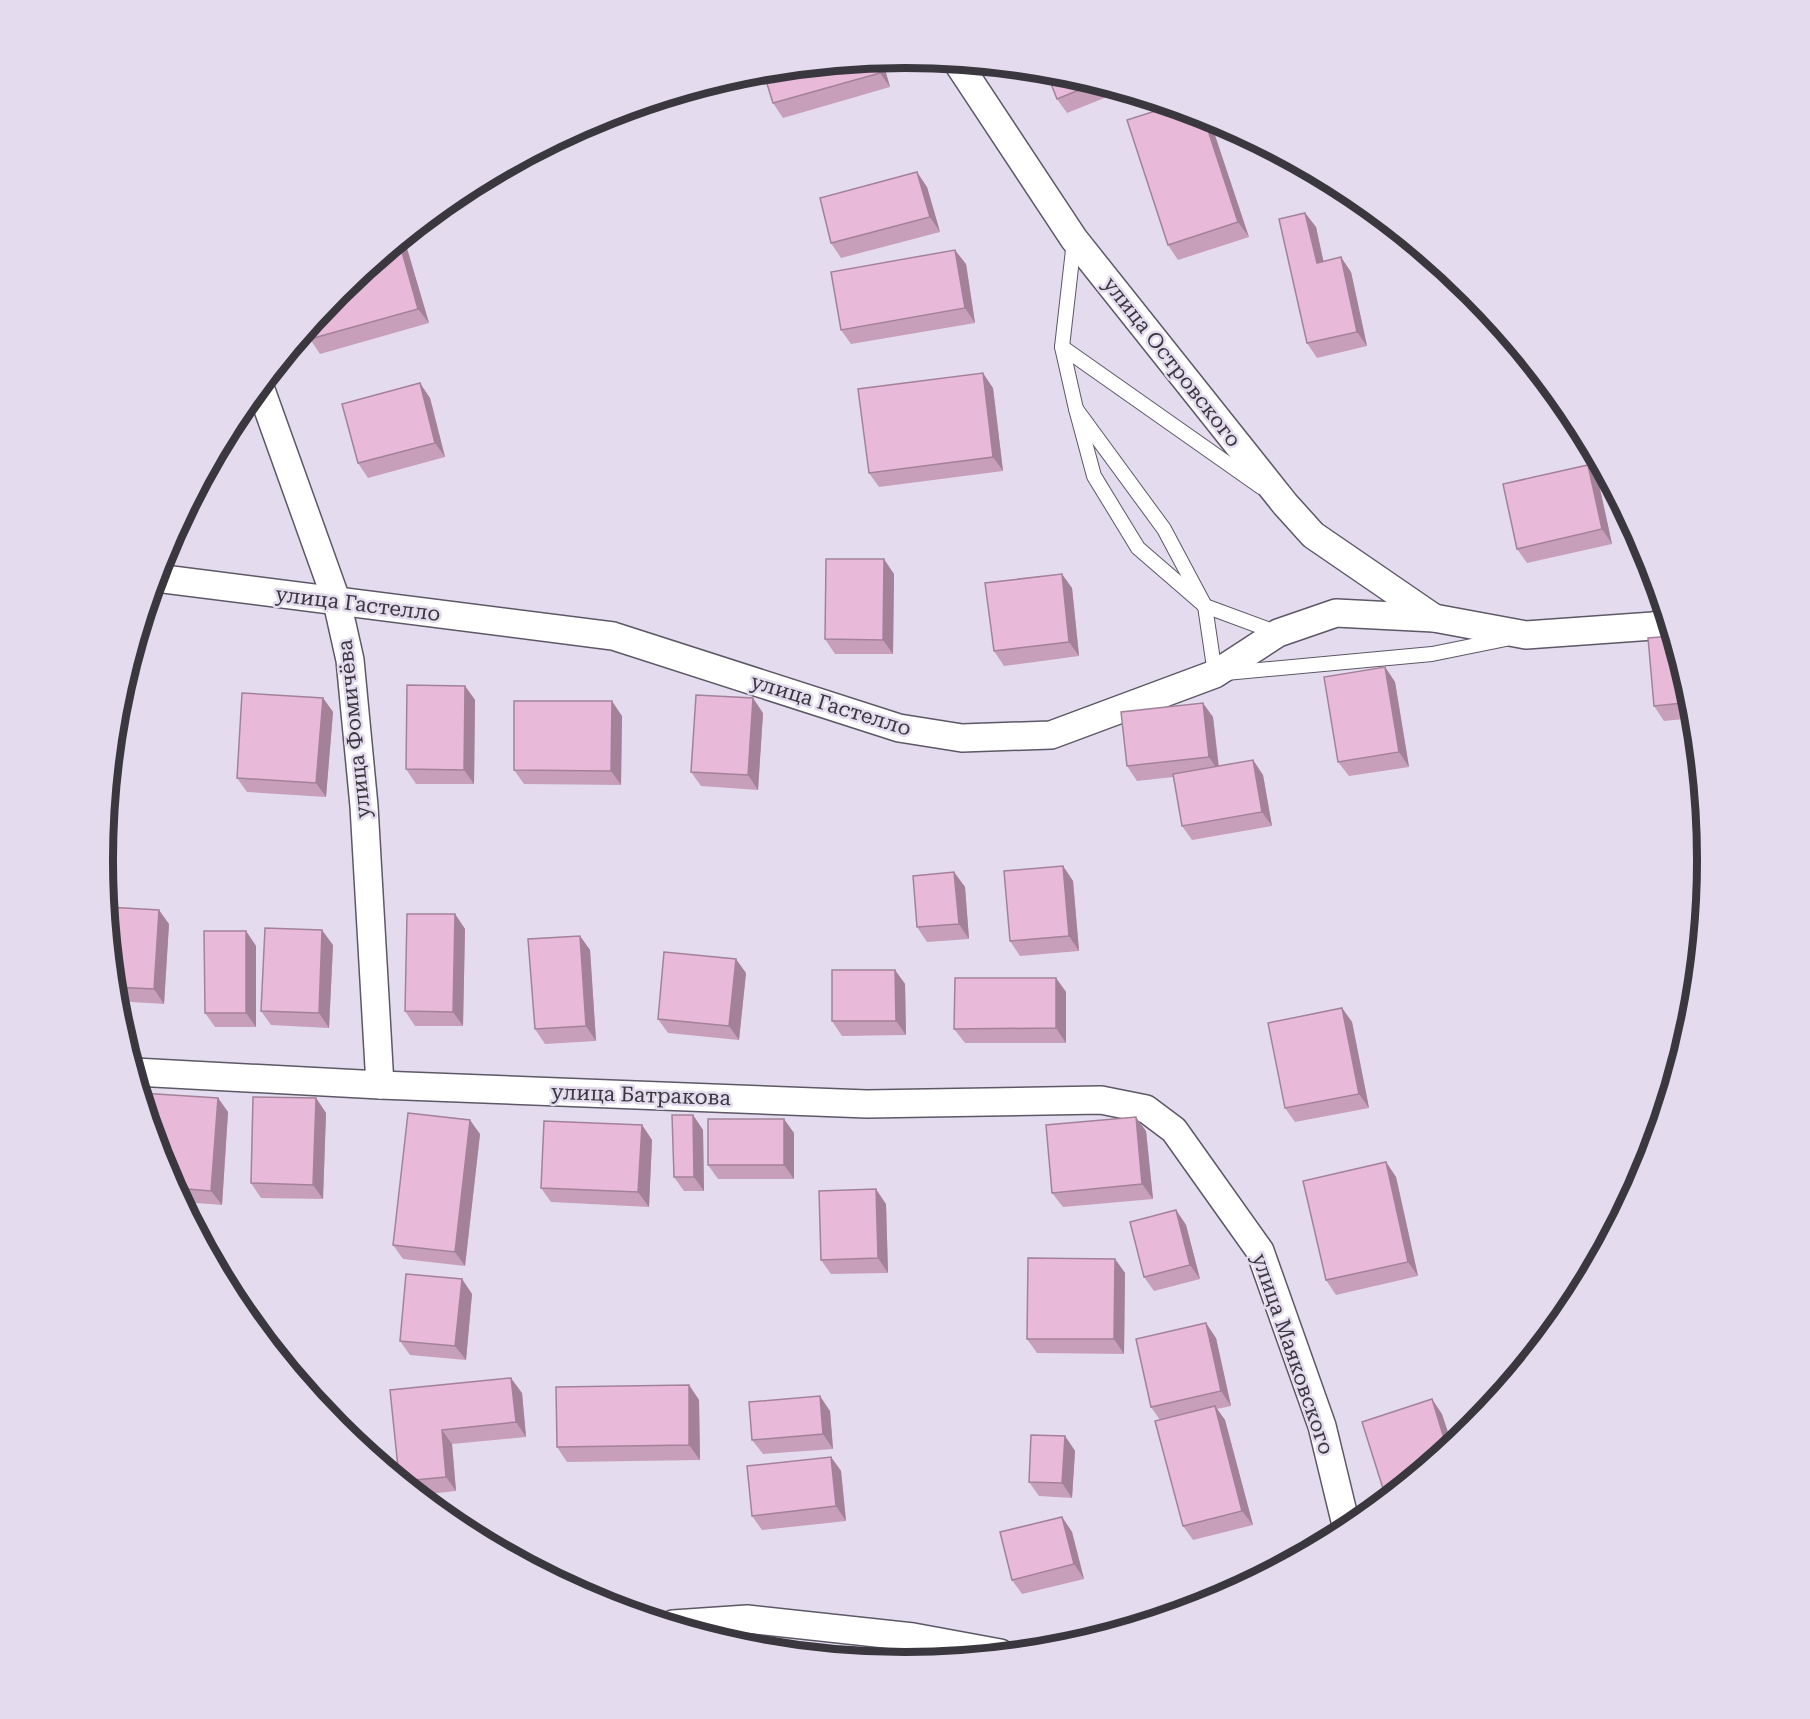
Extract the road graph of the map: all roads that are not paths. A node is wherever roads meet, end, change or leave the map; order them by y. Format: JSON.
{"nodes":[{"id":1,"x":962,"y":69,"type":"edge"},
{"id":2,"x":1074,"y":239,"type":"junction"},
{"id":3,"x":1062,"y":347,"type":"junction"},
{"id":4,"x":263,"y":396,"type":"edge"},
{"id":5,"x":1076,"y":409,"type":"junction"},
{"id":6,"x":1285,"y":504,"type":"junction"},
{"id":7,"x":165,"y":579,"type":"edge"},
{"id":8,"x":338,"y":602,"type":"junction"},
{"id":9,"x":1205,"y":606,"type":"junction"},
{"id":10,"x":1434,"y":618,"type":"junction"},
{"id":11,"x":1661,"y":624,"type":"edge"},
{"id":12,"x":1278,"y":633,"type":"junction"},
{"id":13,"x":1526,"y":635,"type":"junction"},
{"id":14,"x":1215,"y":674,"type":"junction"},
{"id":15,"x":143,"y":1072,"type":"edge"},
{"id":16,"x":380,"y":1085,"type":"junction"},
{"id":17,"x":1146,"y":1109,"type":"joint"},
{"id":18,"x":1344,"y":1518,"type":"edge"},
{"id":19,"x":693,"y":1623,"type":"edge"},
{"id":20,"x":914,"y":1649,"type":"edge"},
{"id":21,"x":945,"y":1650,"type":"edge"}],
"edges":[{"from":1,"to":2,"type":"street","name":"улица Островского"},
{"from":2,"to":3,"type":"lane"},
{"from":2,"to":6,"type":"street","name":"улица Островского"},
{"from":3,"to":5,"type":"lane"},
{"from":3,"to":6,"type":"lane"},
{"from":4,"to":8,"type":"street","name":"улица Фомичёва"},
{"from":5,"to":9,"type":"lane"},
{"from":5,"to":9,"type":"lane"},
{"from":6,"to":10,"type":"street","name":"улица Островского"},
{"from":7,"to":8,"type":"street","name":"улица Гастелло"},
{"from":8,"to":14,"type":"street","name":"улица Гастелло"},
{"from":8,"to":16,"type":"street","name":"улица Фомичёва"},
{"from":9,"to":12,"type":"lane"},
{"from":9,"to":14,"type":"lane"},
{"from":10,"to":12,"type":"street","name":"улица Гастелло"},
{"from":10,"to":13,"type":"street","name":"улица Гастелло"},
{"from":11,"to":13,"type":"street","name":"улица Гастелло"},
{"from":12,"to":14,"type":"street","name":"улица Гастелло"},
{"from":13,"to":14,"type":"lane"},
{"from":15,"to":16,"type":"street","name":"улица Батракова"},
{"from":16,"to":17,"type":"street","name":"улица Батракова"},
{"from":17,"to":18,"type":"street","name":"улица Маяковского"},
{"from":19,"to":20,"type":"street"},
{"from":20,"to":21,"type":"street"}]}
